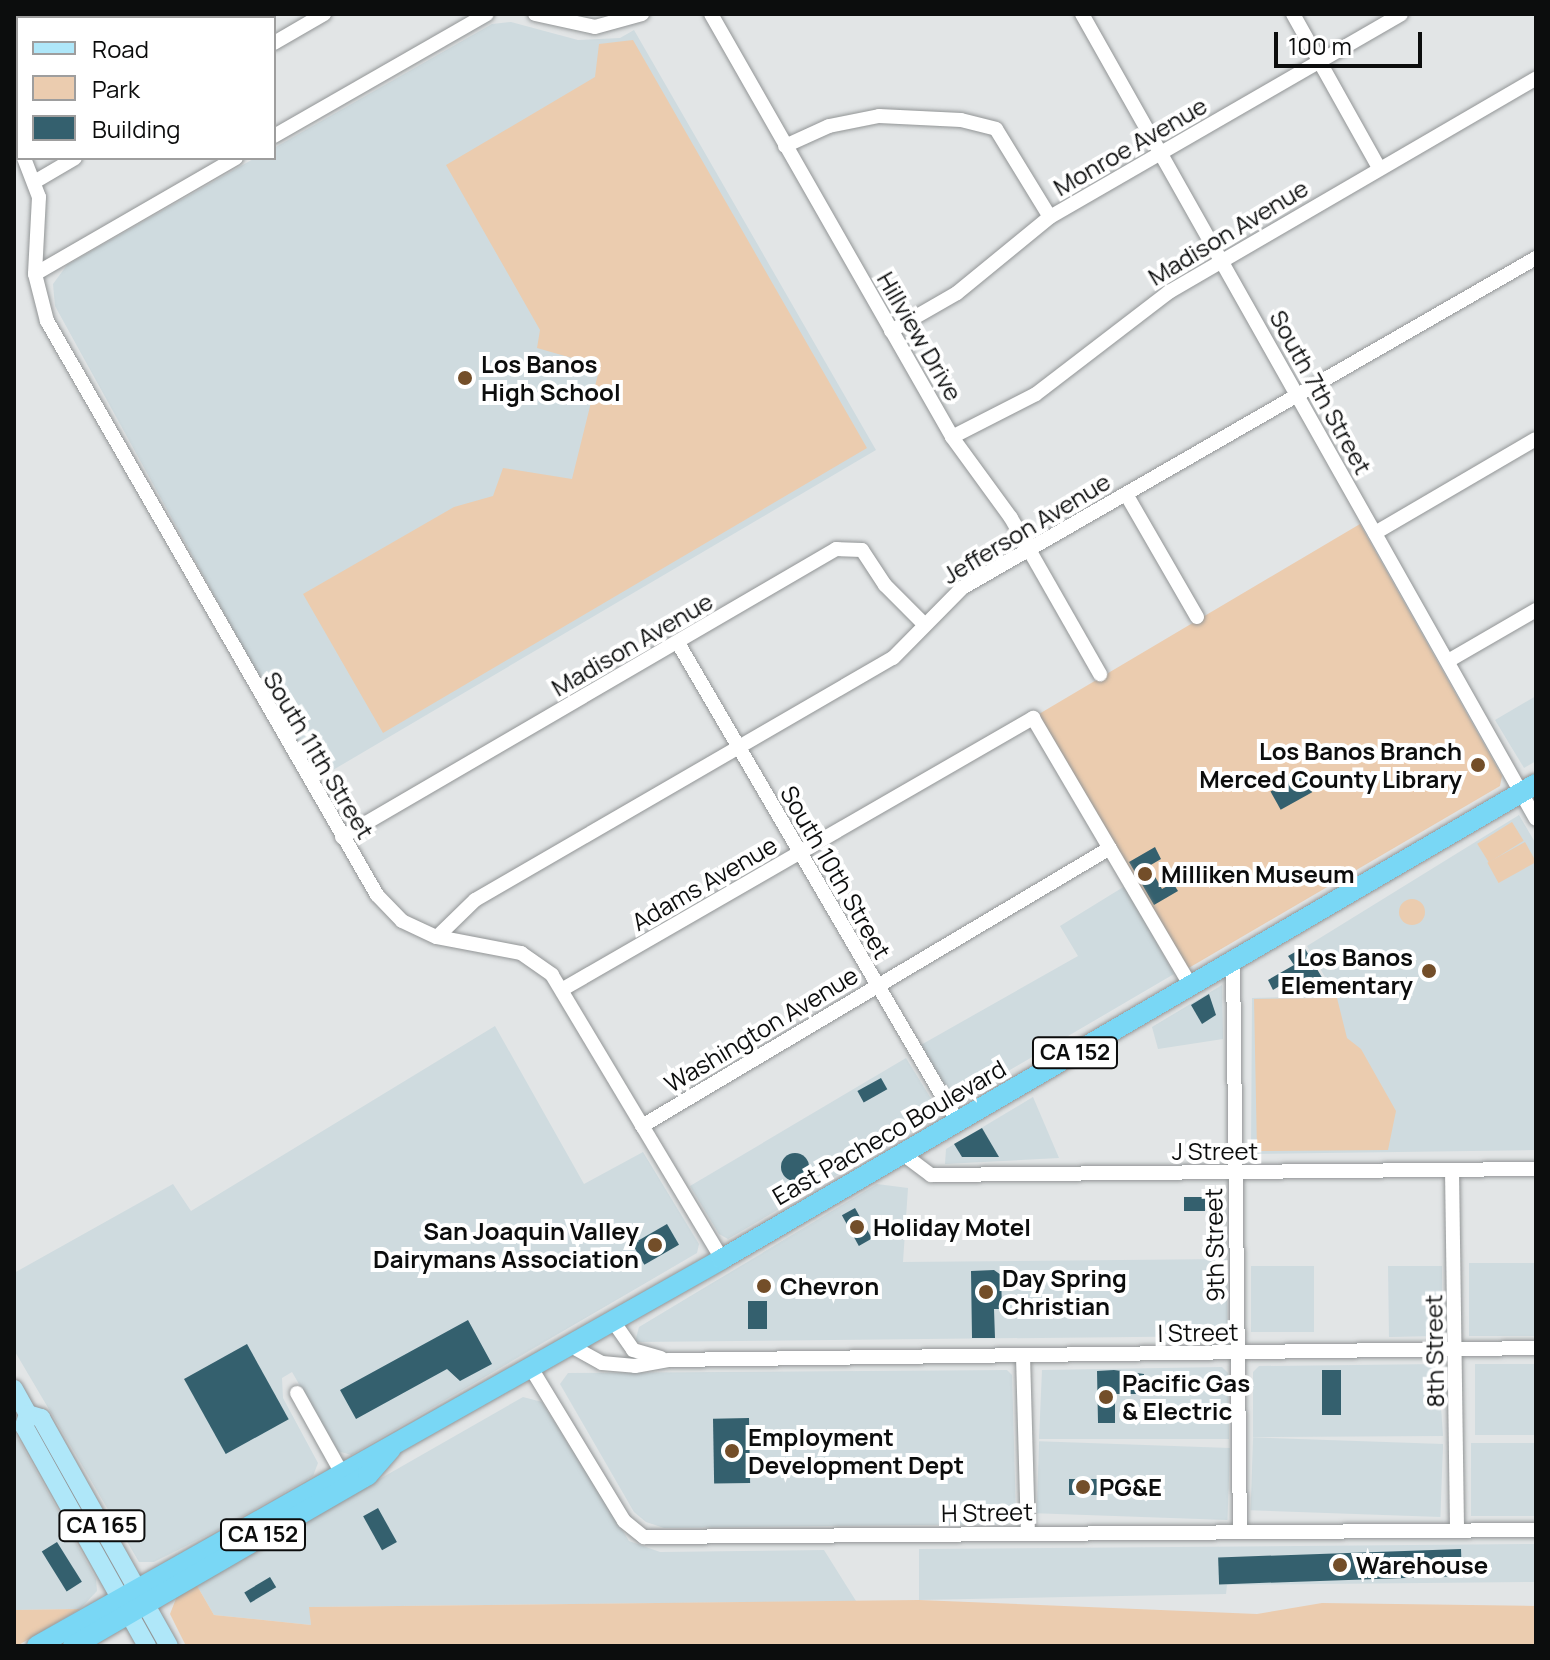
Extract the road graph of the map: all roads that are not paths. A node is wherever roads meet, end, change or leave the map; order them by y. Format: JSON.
{"nodes":[{"id":1,"x":324,"y":14,"type":"edge"},
{"id":2,"x":487,"y":14,"type":"edge"},
{"id":3,"x":535,"y":14,"type":"edge"},
{"id":4,"x":642,"y":14,"type":"edge"},
{"id":5,"x":711,"y":14,"type":"edge"},
{"id":6,"x":1082,"y":14,"type":"edge"},
{"id":7,"x":1293,"y":14,"type":"edge"},
{"id":8,"x":1401,"y":14,"type":"edge"},
{"id":9,"x":276,"y":42,"type":"edge"},
{"id":10,"x":1320,"y":61,"type":"junction"},
{"id":11,"x":1536,"y":78,"type":"edge"},
{"id":12,"x":276,"y":135,"type":"edge"},
{"id":13,"x":785,"y":146,"type":"junction"},
{"id":14,"x":1163,"y":154,"type":"junction"},
{"id":15,"x":25,"y":160,"type":"edge"},
{"id":16,"x":72,"y":160,"type":"edge"},
{"id":17,"x":233,"y":160,"type":"edge"},
{"id":18,"x":1379,"y":168,"type":"junction"},
{"id":19,"x":36,"y":181,"type":"junction"},
{"id":20,"x":1050,"y":217,"type":"junction"},
{"id":21,"x":1536,"y":258,"type":"edge"},
{"id":22,"x":1223,"y":261,"type":"junction"},
{"id":23,"x":35,"y":274,"type":"junction"},
{"id":24,"x":891,"y":331,"type":"junction"},
{"id":25,"x":1298,"y":395,"type":"junction"},
{"id":26,"x":952,"y":437,"type":"junction"},
{"id":27,"x":1536,"y":439,"type":"edge"},
{"id":28,"x":1126,"y":494,"type":"junction"},
{"id":29,"x":1375,"y":533,"type":"junction"},
{"id":30,"x":1030,"y":549,"type":"junction"},
{"id":31,"x":1536,"y":610,"type":"edge"},
{"id":32,"x":1197,"y":617,"type":"dead end"},
{"id":33,"x":923,"y":623,"type":"junction"},
{"id":34,"x":678,"y":643,"type":"junction"},
{"id":35,"x":1448,"y":661,"type":"junction"},
{"id":36,"x":1100,"y":674,"type":"dead end"},
{"id":37,"x":739,"y":748,"type":"junction"},
{"id":38,"x":1528,"y":788,"type":"edge"},
{"id":39,"x":1536,"y":819,"type":"edge"},
{"id":40,"x":342,"y":837,"type":"junction"},
{"id":41,"x":1110,"y":848,"type":"junction"},
{"id":42,"x":800,"y":854,"type":"junction"},
{"id":43,"x":437,"y":937,"type":"junction"},
{"id":44,"x":1233,"y":960,"type":"junction"},
{"id":45,"x":876,"y":985,"type":"junction"},
{"id":46,"x":1190,"y":985,"type":"junction"},
{"id":47,"x":563,"y":989,"type":"junction"},
{"id":48,"x":957,"y":1121,"type":"junction"},
{"id":49,"x":642,"y":1126,"type":"junction"},
{"id":50,"x":903,"y":1154,"type":"junction"},
{"id":51,"x":1536,"y":1169,"type":"edge"},
{"id":52,"x":1452,"y":1170,"type":"junction"},
{"id":53,"x":1235,"y":1173,"type":"junction"},
{"id":54,"x":722,"y":1259,"type":"junction"},
{"id":55,"x":613,"y":1321,"type":"junction"},
{"id":56,"x":571,"y":1346,"type":"junction"},
{"id":57,"x":1536,"y":1348,"type":"edge"},
{"id":58,"x":1457,"y":1350,"type":"junction"},
{"id":59,"x":1239,"y":1353,"type":"junction"},
{"id":60,"x":1023,"y":1356,"type":"junction"},
{"id":61,"x":669,"y":1360,"type":"junction"},
{"id":62,"x":531,"y":1368,"type":"junction"},
{"id":63,"x":14,"y":1389,"type":"edge"},
{"id":64,"x":297,"y":1393,"type":"dead end"},
{"id":65,"x":391,"y":1449,"type":"junction"},
{"id":66,"x":340,"y":1470,"type":"junction"},
{"id":67,"x":284,"y":1523,"type":"junction"},
{"id":68,"x":1240,"y":1529,"type":"junction"},
{"id":69,"x":1536,"y":1530,"type":"edge"},
{"id":70,"x":1457,"y":1531,"type":"junction"},
{"id":71,"x":1028,"y":1534,"type":"junction"},
{"id":72,"x":132,"y":1600,"type":"junction"},
{"id":73,"x":37,"y":1646,"type":"edge"},
{"id":74,"x":73,"y":1646,"type":"edge"},
{"id":75,"x":147,"y":1646,"type":"edge"},
{"id":76,"x":169,"y":1646,"type":"edge"}],
"edges":[{"from":1,"to":9,"type":"street"},
{"from":2,"to":12,"type":"street"},
{"from":3,"to":4,"type":"street"},
{"from":5,"to":13,"type":"street","name":"Hillview Drive"},
{"from":6,"to":14,"type":"street","name":"South 7th Street"},
{"from":7,"to":10,"type":"street"},
{"from":8,"to":10,"type":"street","name":"Monroe Avenue"},
{"from":10,"to":14,"type":"street","name":"Monroe Avenue"},
{"from":10,"to":18,"type":"street"},
{"from":11,"to":18,"type":"street","name":"Madison Avenue"},
{"from":13,"to":20,"type":"street"},
{"from":13,"to":24,"type":"street","name":"Hillview Drive"},
{"from":14,"to":20,"type":"street","name":"Monroe Avenue"},
{"from":14,"to":22,"type":"street","name":"South 7th Street"},
{"from":15,"to":19,"type":"street","name":"South 11th Street"},
{"from":16,"to":19,"type":"street"},
{"from":17,"to":23,"type":"street"},
{"from":18,"to":22,"type":"street","name":"Madison Avenue"},
{"from":19,"to":23,"type":"street","name":"South 11th Street"},
{"from":20,"to":24,"type":"street","name":"Monroe Avenue"},
{"from":21,"to":25,"type":"street","name":"Jefferson Avenue"},
{"from":22,"to":25,"type":"street","name":"South 7th Street"},
{"from":22,"to":26,"type":"street","name":"Madison Avenue"},
{"from":23,"to":40,"type":"street","name":"South 11th Street"},
{"from":24,"to":26,"type":"street","name":"Hillview Drive"},
{"from":25,"to":28,"type":"street","name":"Jefferson Avenue"},
{"from":25,"to":29,"type":"street","name":"South 7th Street"},
{"from":26,"to":30,"type":"street","name":"Hillview Drive"},
{"from":27,"to":29,"type":"street"},
{"from":28,"to":30,"type":"street","name":"Jefferson Avenue"},
{"from":28,"to":32,"type":"street"},
{"from":29,"to":35,"type":"street","name":"South 7th Street"},
{"from":30,"to":33,"type":"street","name":"Jefferson Avenue"},
{"from":30,"to":36,"type":"street","name":"Hillview Drive"},
{"from":31,"to":35,"type":"street"},
{"from":33,"to":34,"type":"street","name":"Madison Avenue"},
{"from":33,"to":37,"type":"street","name":"Jefferson Avenue"},
{"from":34,"to":37,"type":"street","name":"South 10th Street"},
{"from":34,"to":40,"type":"street","name":"Madison Avenue"},
{"from":35,"to":38,"type":"street","name":"South 7th Street"},
{"from":37,"to":42,"type":"street","name":"South 10th Street"},
{"from":37,"to":43,"type":"street","name":"Jefferson Avenue"},
{"from":38,"to":39,"type":"street","name":"South 7th Street"},
{"from":38,"to":44,"type":"highway","name":"East Pacheco Boulevard","number":"CA 152"},
{"from":40,"to":43,"type":"street","name":"South 11th Street"},
{"from":41,"to":42,"type":"street","name":"Adams Avenue"},
{"from":41,"to":45,"type":"street","name":"Washington Avenue"},
{"from":41,"to":46,"type":"street"},
{"from":42,"to":45,"type":"street","name":"South 10th Street"},
{"from":42,"to":47,"type":"street","name":"Adams Avenue"},
{"from":43,"to":47,"type":"street","name":"South 11th Street"},
{"from":44,"to":46,"type":"highway","name":"East Pacheco Boulevard","number":"CA 152"},
{"from":44,"to":53,"type":"street","name":"9th Street"},
{"from":45,"to":48,"type":"street","name":"South 10th Street"},
{"from":45,"to":49,"type":"street","name":"Washington Avenue"},
{"from":46,"to":48,"type":"highway","name":"East Pacheco Boulevard","number":"CA 152"},
{"from":47,"to":49,"type":"street","name":"South 11th Street"},
{"from":48,"to":50,"type":"highway","name":"East Pacheco Boulevard","number":"CA 152"},
{"from":49,"to":54,"type":"street","name":"South 11th Street"},
{"from":50,"to":53,"type":"street","name":"J Street"},
{"from":50,"to":54,"type":"highway","name":"East Pacheco Boulevard","number":"CA 152"},
{"from":51,"to":52,"type":"street","name":"J Street"},
{"from":52,"to":53,"type":"street","name":"J Street"},
{"from":52,"to":58,"type":"street","name":"8th Street"},
{"from":53,"to":59,"type":"street","name":"9th Street"},
{"from":54,"to":55,"type":"highway","name":"East Pacheco Boulevard","number":"CA 152"},
{"from":55,"to":56,"type":"highway","name":"East Pacheco Boulevard","number":"CA 152"},
{"from":55,"to":61,"type":"street","name":"I Street"},
{"from":56,"to":61,"type":"street","name":"I Street"},
{"from":56,"to":62,"type":"highway","name":"East Pacheco Boulevard","number":"CA 152"},
{"from":57,"to":58,"type":"street","name":"I Street"},
{"from":58,"to":59,"type":"street","name":"I Street"},
{"from":58,"to":70,"type":"street","name":"8th Street"},
{"from":59,"to":60,"type":"street","name":"I Street"},
{"from":59,"to":68,"type":"street","name":"9th Street"},
{"from":60,"to":61,"type":"street","name":"I Street"},
{"from":60,"to":71,"type":"street"},
{"from":62,"to":65,"type":"highway","name":"East Pacheco Boulevard","number":"CA 152"},
{"from":62,"to":71,"type":"street","name":"H Street"},
{"from":63,"to":72,"type":"main road","number":"CA 165"},
{"from":64,"to":66,"type":"street"},
{"from":65,"to":66,"type":"highway","name":"East Pacheco Boulevard","number":"CA 152"},
{"from":65,"to":67,"type":"highway","name":"East Pacheco Boulevard","number":"CA 152"},
{"from":66,"to":67,"type":"highway"},
{"from":66,"to":72,"type":"highway","name":"East Pacheco Boulevard","number":"CA 152"},
{"from":67,"to":72,"type":"highway","name":"East Pacheco Boulevard","number":"CA 152"},
{"from":68,"to":70,"type":"street","name":"H Street"},
{"from":68,"to":71,"type":"street","name":"H Street"},
{"from":69,"to":70,"type":"street","name":"H Street"},
{"from":72,"to":73,"type":"highway","name":"East Pacheco Boulevard","number":"CA 152"},
{"from":72,"to":74,"type":"highway","name":"East Pacheco Boulevard","number":"CA 152"},
{"from":72,"to":75,"type":"main road","number":"CA 165"},
{"from":72,"to":76,"type":"main road","number":"CA 165"}]}
